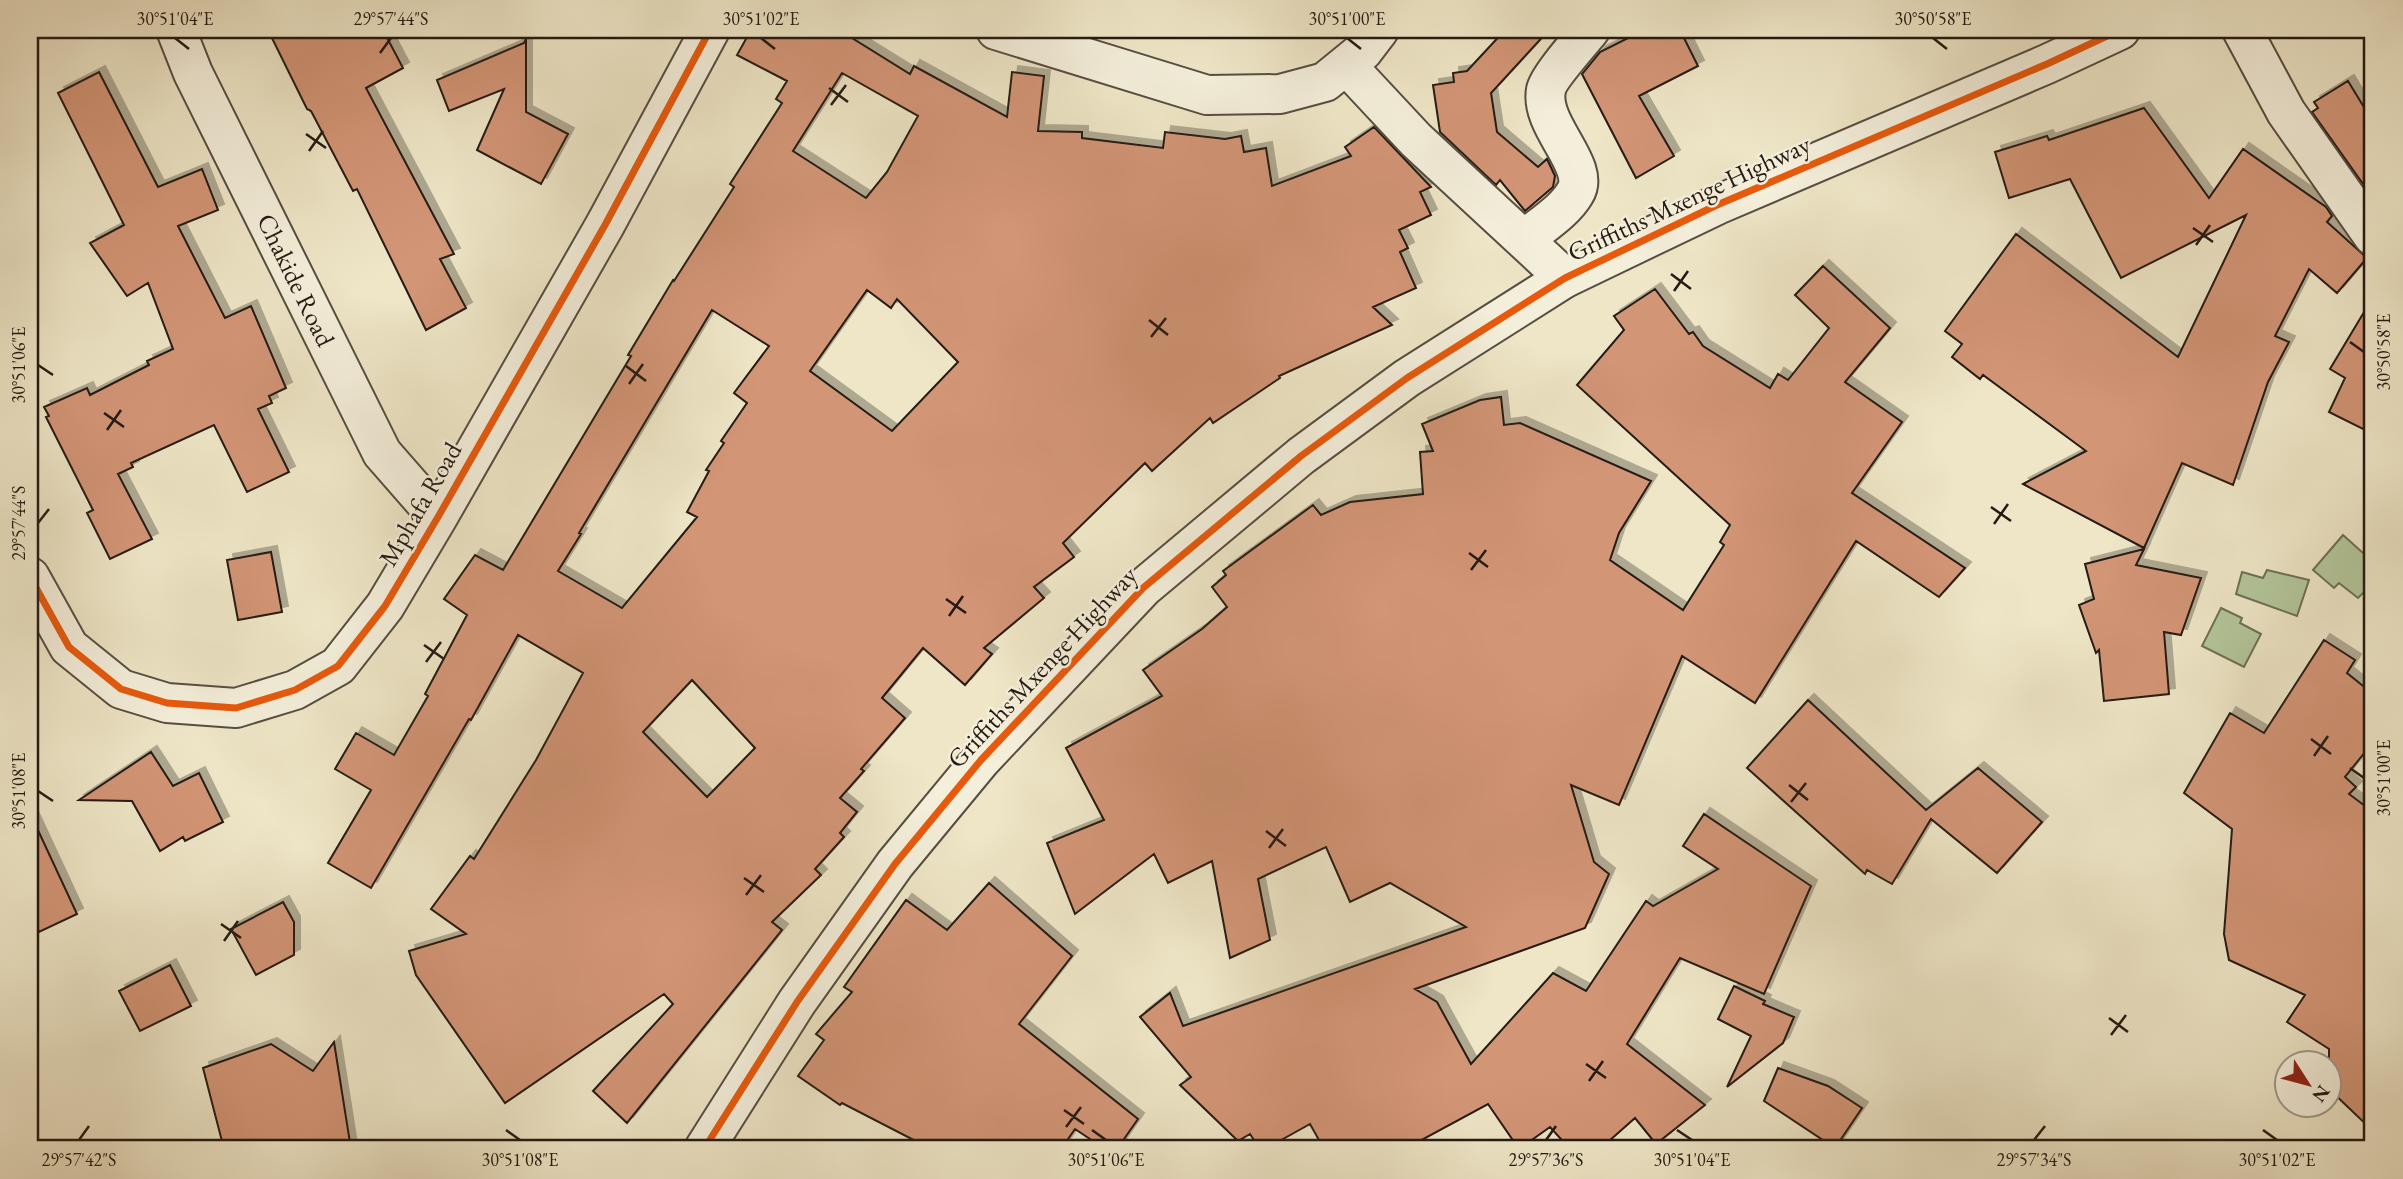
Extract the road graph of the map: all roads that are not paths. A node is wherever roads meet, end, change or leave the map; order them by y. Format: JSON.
{"nodes":[{"id":1,"x":176,"y":30,"type":"edge"},
{"id":2,"x":710,"y":30,"type":"edge"},
{"id":3,"x":996,"y":30,"type":"edge"},
{"id":4,"x":1379,"y":30,"type":"edge"},
{"id":5,"x":1590,"y":30,"type":"edge"},
{"id":6,"x":2120,"y":30,"type":"edge"},
{"id":7,"x":2242,"y":30,"type":"edge"},
{"id":8,"x":1346,"y":65,"type":"junction"},
{"id":9,"x":2371,"y":231,"type":"edge"},
{"id":10,"x":1524,"y":240,"type":"junction"},
{"id":11,"x":1565,"y":278,"type":"junction"},
{"id":12,"x":438,"y":517,"type":"junction"},
{"id":13,"x":30,"y":577,"type":"edge"},
{"id":14,"x":704,"y":1149,"type":"edge"}],
"edges":[{"from":1,"to":12,"type":"street","name":"Chakide Road"},
{"from":2,"to":12,"type":"street","name":"Mphafa Road"},
{"from":3,"to":8,"type":"street"},
{"from":4,"to":8,"type":"street"},
{"from":5,"to":10,"type":"street"},
{"from":6,"to":11,"type":"street","name":"Griffiths Mxenge Highway"},
{"from":7,"to":9,"type":"street"},
{"from":8,"to":10,"type":"street"},
{"from":10,"to":11,"type":"street"},
{"from":11,"to":14,"type":"street","name":"Griffiths Mxenge Highway"},
{"from":12,"to":13,"type":"street","name":"Mphafa Road"}]}
